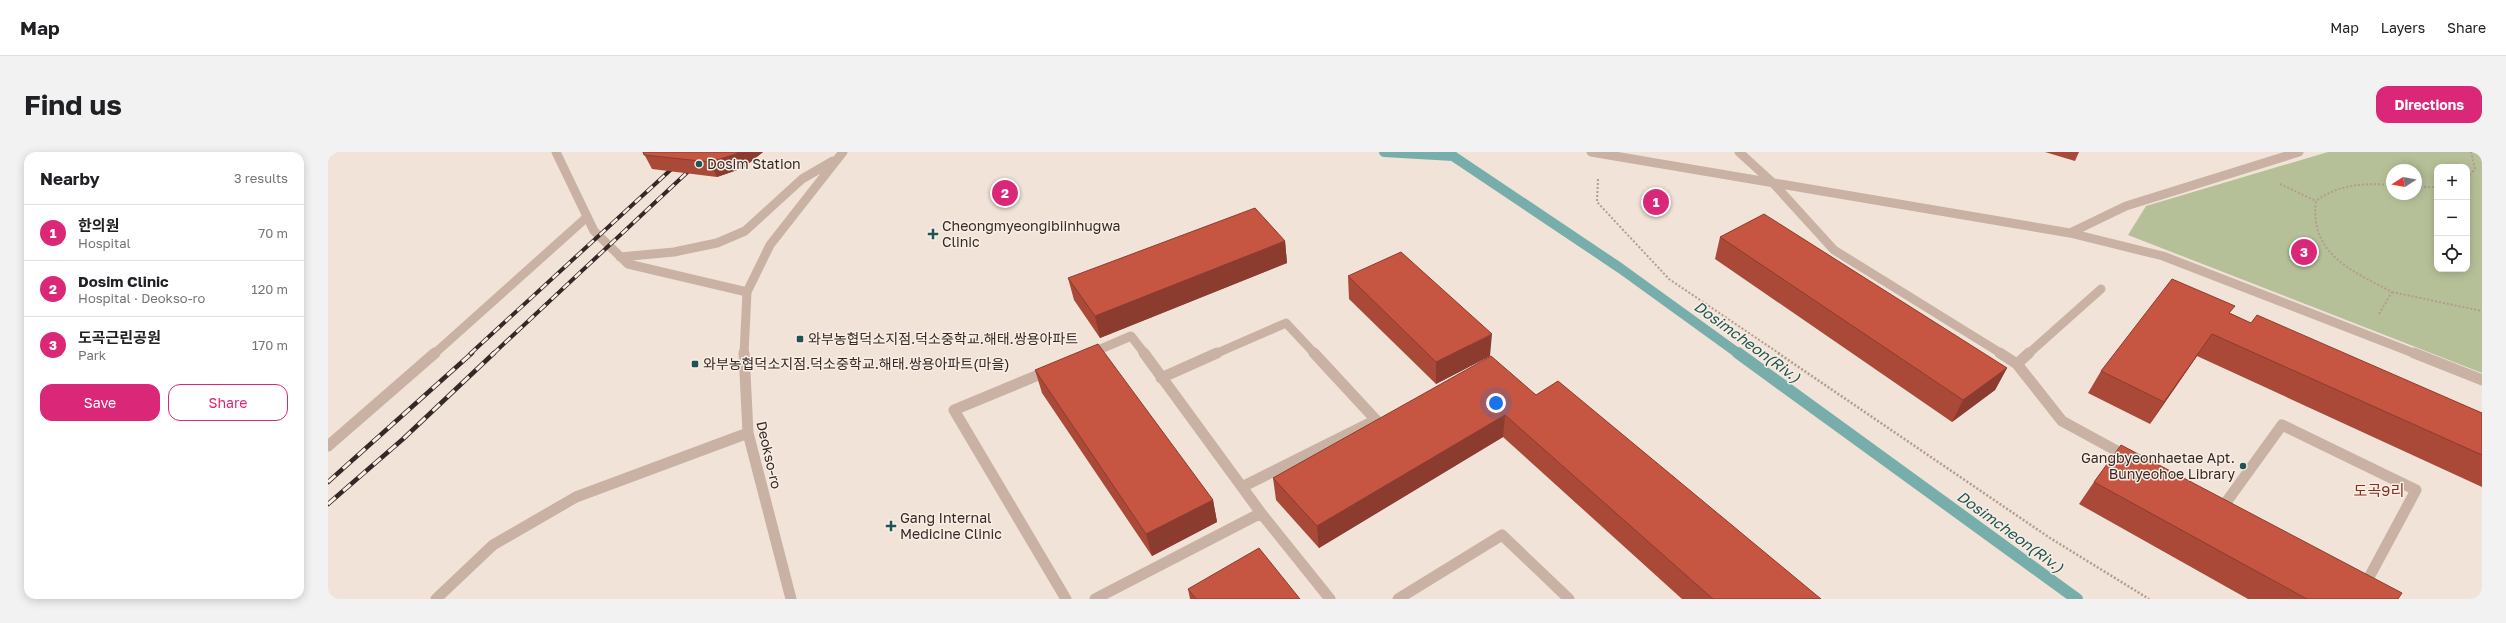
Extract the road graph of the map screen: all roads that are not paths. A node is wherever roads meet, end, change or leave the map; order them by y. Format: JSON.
{"nodes":[{"id":1,"x":556,"y":152,"type":"edge"},
{"id":2,"x":1595,"y":152,"type":"edge"},
{"id":3,"x":1739,"y":152,"type":"edge"},
{"id":4,"x":2298,"y":152,"type":"edge"},
{"id":5,"x":841,"y":155,"type":"edge"},
{"id":6,"x":1774,"y":183,"type":"junction"},
{"id":7,"x":587,"y":217,"type":"junction"},
{"id":8,"x":2070,"y":233,"type":"junction"},
{"id":9,"x":620,"y":256,"type":"junction"},
{"id":10,"x":2101,"y":289,"type":"dead end"},
{"id":11,"x":747,"y":292,"type":"junction"},
{"id":12,"x":1080,"y":358,"type":"edge"},
{"id":13,"x":2017,"y":364,"type":"junction"},
{"id":14,"x":1059,"y":367,"type":"edge"},
{"id":15,"x":1161,"y":378,"type":"junction"},
{"id":16,"x":2482,"y":380,"type":"edge"},
{"id":17,"x":748,"y":433,"type":"junction"},
{"id":18,"x":328,"y":446,"type":"edge"},
{"id":19,"x":2139,"y":463,"type":"edge"},
{"id":20,"x":1242,"y":487,"type":"junction"},
{"id":21,"x":2208,"y":500,"type":"edge"},
{"id":22,"x":2222,"y":508,"type":"junction"},
{"id":23,"x":1261,"y":513,"type":"junction"},
{"id":24,"x":2236,"y":515,"type":"edge"},
{"id":25,"x":2352,"y":576,"type":"edge"},
{"id":26,"x":2366,"y":583,"type":"junction"},
{"id":27,"x":2378,"y":591,"type":"edge"},
{"id":28,"x":436,"y":599,"type":"edge"},
{"id":29,"x":791,"y":599,"type":"edge"},
{"id":30,"x":1066,"y":599,"type":"edge"},
{"id":31,"x":1095,"y":599,"type":"edge"},
{"id":32,"x":1330,"y":599,"type":"edge"},
{"id":33,"x":1398,"y":599,"type":"edge"},
{"id":34,"x":1569,"y":599,"type":"edge"}],
"edges":[{"from":1,"to":7,"type":"street"},
{"from":2,"to":6,"type":"street"},
{"from":3,"to":6,"type":"street"},
{"from":4,"to":8,"type":"street"},
{"from":5,"to":9,"type":"street"},
{"from":5,"to":11,"type":"street","name":"Deokso-ro"},
{"from":6,"to":8,"type":"street"},
{"from":6,"to":13,"type":"street"},
{"from":7,"to":9,"type":"street"},
{"from":7,"to":18,"type":"street"},
{"from":8,"to":16,"type":"street"},
{"from":9,"to":11,"type":"street"},
{"from":10,"to":13,"type":"street"},
{"from":11,"to":17,"type":"street","name":"Deokso-ro"},
{"from":12,"to":15,"type":"street"},
{"from":13,"to":19,"type":"street"},
{"from":14,"to":30,"type":"street"},
{"from":15,"to":20,"type":"street"},
{"from":15,"to":20,"type":"street"},
{"from":17,"to":28,"type":"street"},
{"from":17,"to":29,"type":"street","name":"Deokso-ro"},
{"from":20,"to":23,"type":"street"},
{"from":21,"to":22,"type":"street"},
{"from":22,"to":24,"type":"street"},
{"from":22,"to":26,"type":"street"},
{"from":23,"to":31,"type":"street"},
{"from":23,"to":32,"type":"street"},
{"from":25,"to":26,"type":"street"},
{"from":26,"to":27,"type":"street"},
{"from":33,"to":34,"type":"street"}]}
